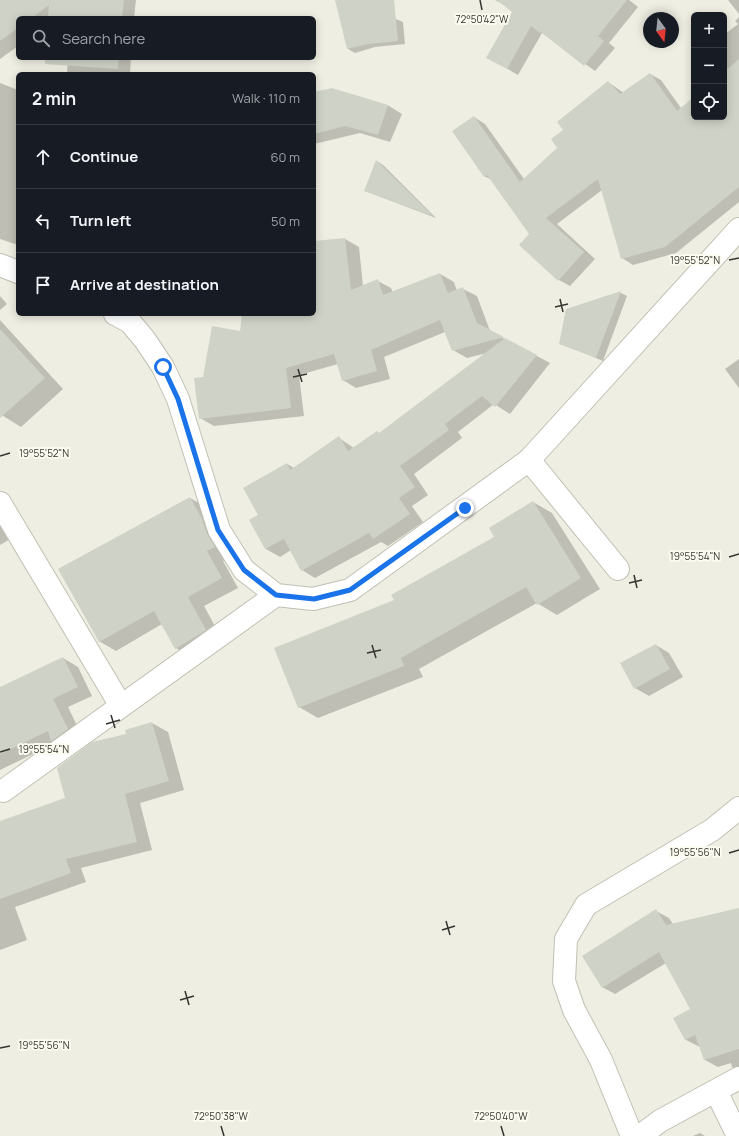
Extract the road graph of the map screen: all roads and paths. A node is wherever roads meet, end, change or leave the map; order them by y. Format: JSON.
{"nodes":[{"id":1,"x":739,"y":229,"type":"edge"},
{"id":2,"x":0,"y":265,"type":"edge"},
{"id":3,"x":16,"y":271,"type":"edge"},
{"id":4,"x":119,"y":316,"type":"edge"},
{"id":5,"x":529,"y":460,"type":"junction"},
{"id":6,"x":0,"y":503,"type":"edge"},
{"id":7,"x":618,"y":569,"type":"dead end"},
{"id":8,"x":276,"y":595,"type":"junction"},
{"id":9,"x":122,"y":706,"type":"junction"},
{"id":10,"x":4,"y":791,"type":"dead end"},
{"id":11,"x":739,"y":808,"type":"edge"},
{"id":12,"x":739,"y":1078,"type":"edge"},
{"id":13,"x":716,"y":1090,"type":"junction"},
{"id":14,"x":632,"y":1136,"type":"edge"},
{"id":15,"x":640,"y":1136,"type":"edge"},
{"id":16,"x":738,"y":1136,"type":"edge"}],
"edges":[{"from":1,"to":5,"type":"street"},
{"from":2,"to":3,"type":"street"},
{"from":4,"to":8,"type":"street"},
{"from":5,"to":7,"type":"street"},
{"from":5,"to":8,"type":"street"},
{"from":6,"to":9,"type":"street"},
{"from":8,"to":9,"type":"street"},
{"from":9,"to":10,"type":"street"},
{"from":11,"to":14,"type":"street"},
{"from":12,"to":13,"type":"street"},
{"from":13,"to":15,"type":"street"},
{"from":13,"to":16,"type":"street"}]}
